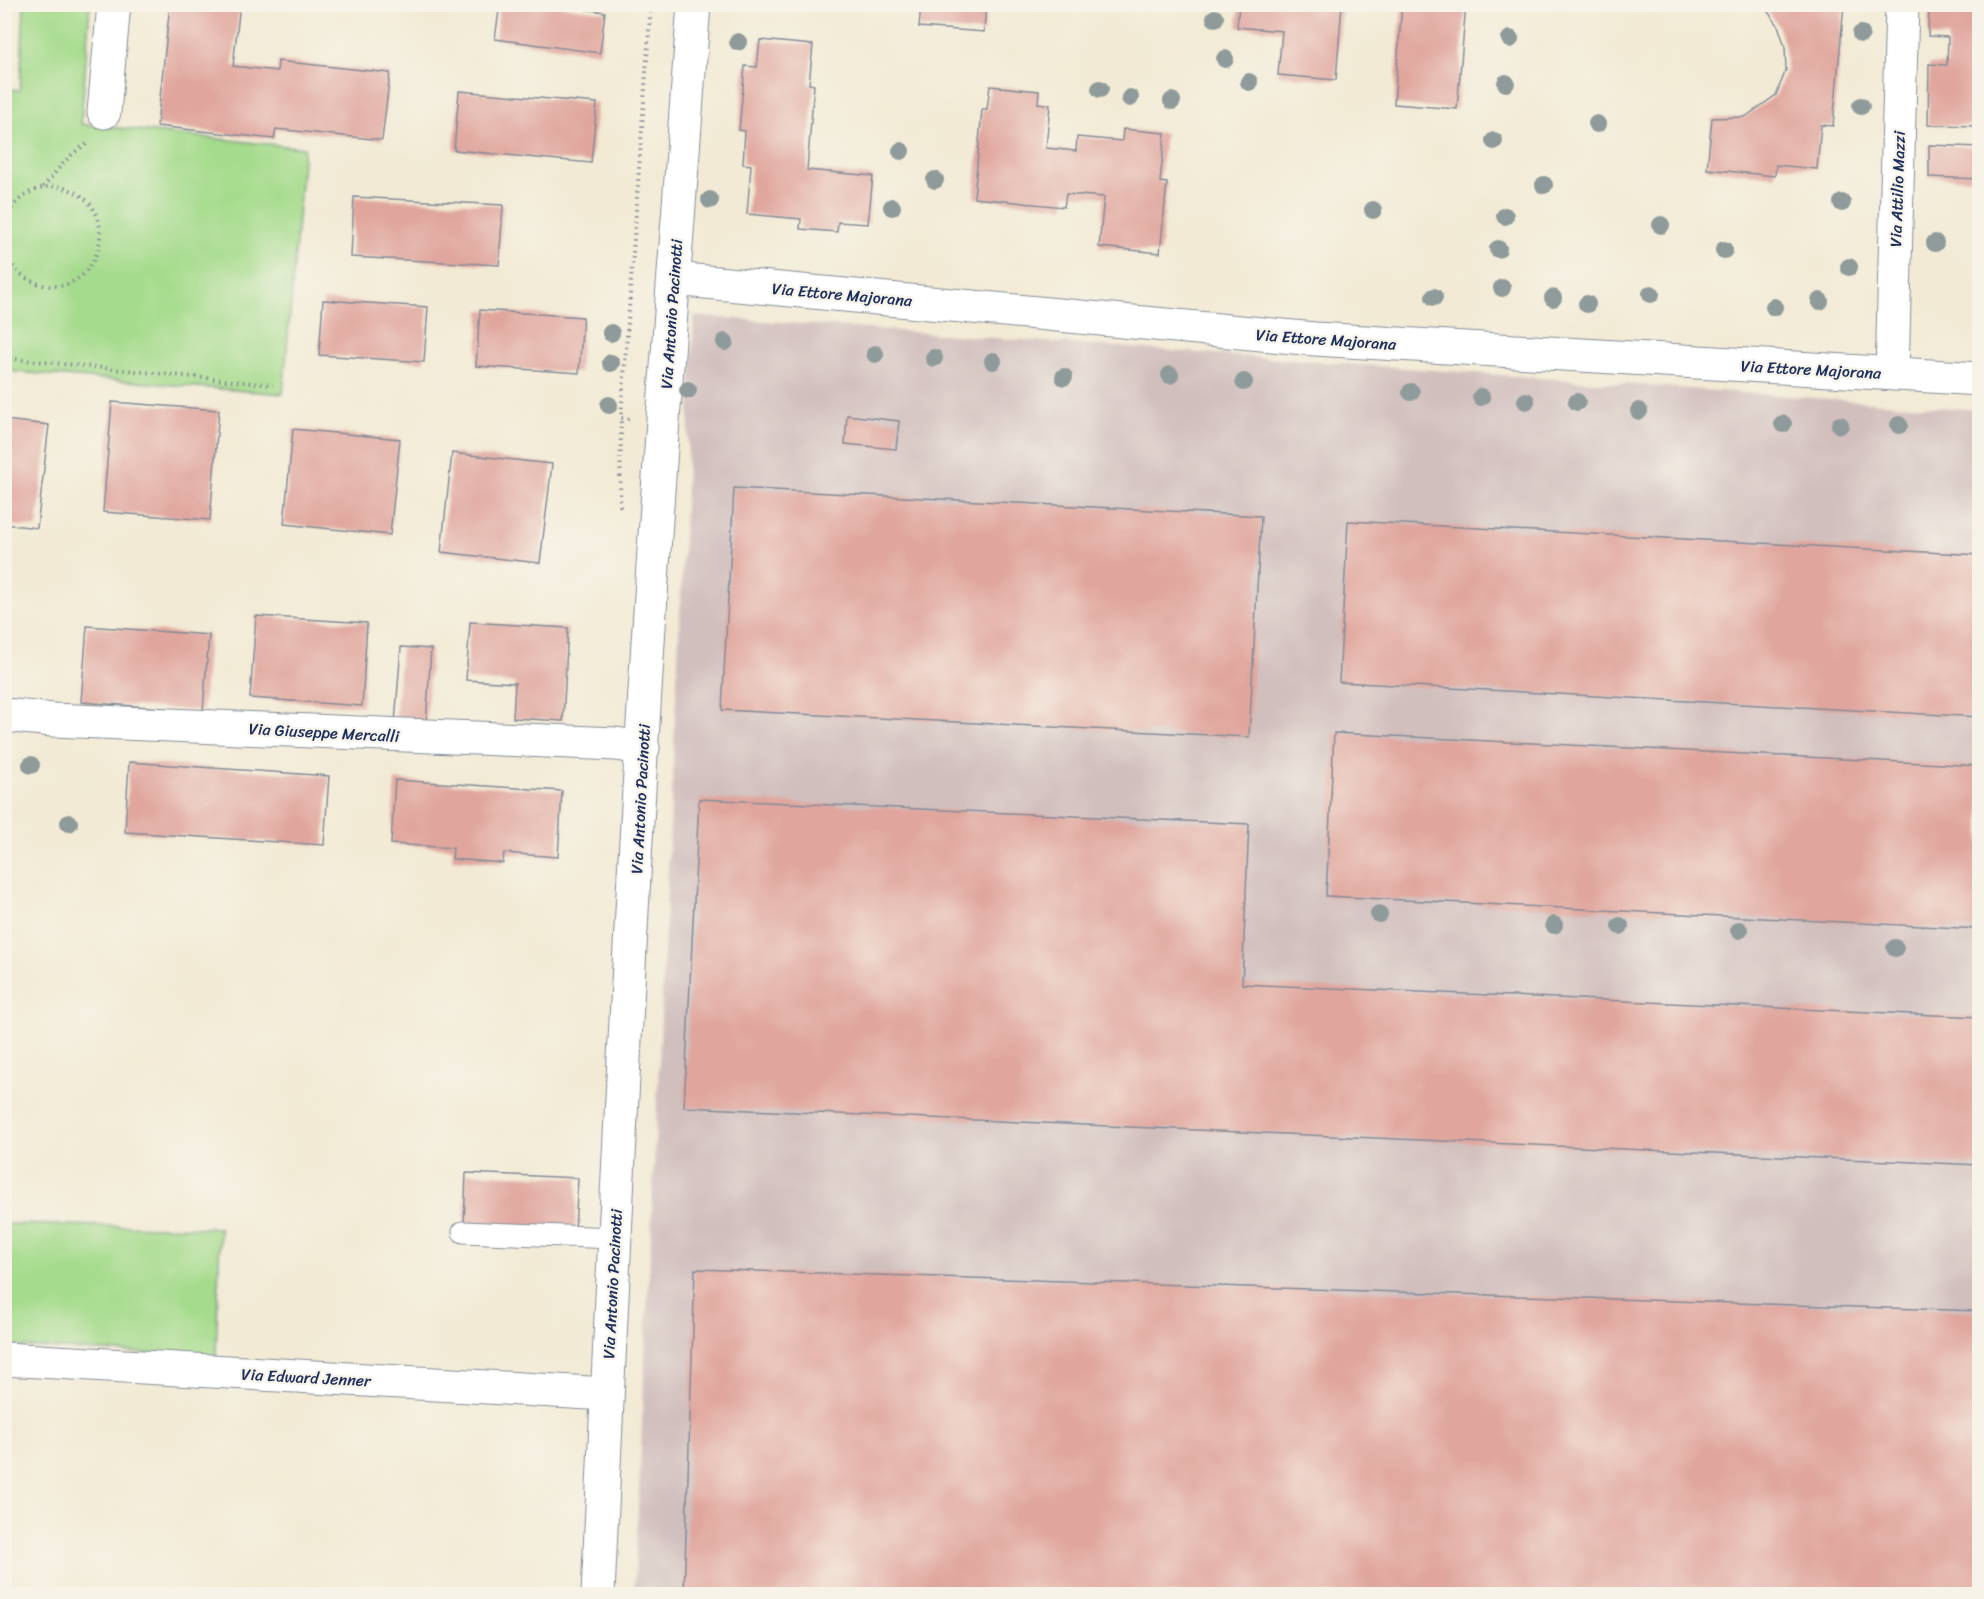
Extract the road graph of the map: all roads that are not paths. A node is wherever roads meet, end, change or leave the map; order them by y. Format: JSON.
{"nodes":[{"id":1,"x":114,"y":4,"type":"edge"},
{"id":2,"x":694,"y":4,"type":"edge"},
{"id":3,"x":1902,"y":4,"type":"edge"},
{"id":4,"x":104,"y":112,"type":"road end"},
{"id":5,"x":674,"y":279,"type":"junction"},
{"id":6,"x":1892,"y":374,"type":"junction"},
{"id":7,"x":1980,"y":380,"type":"edge"},
{"id":8,"x":4,"y":716,"type":"edge"},
{"id":9,"x":643,"y":748,"type":"junction"},
{"id":10,"x":463,"y":1232,"type":"dead end"},
{"id":11,"x":614,"y":1238,"type":"junction"},
{"id":12,"x":4,"y":1359,"type":"edge"},
{"id":13,"x":607,"y":1394,"type":"junction"},
{"id":14,"x":598,"y":1594,"type":"edge"}],
"edges":[{"from":1,"to":4,"type":"street"},
{"from":2,"to":5,"type":"street","name":"Via Antonio Pacinotti"},
{"from":3,"to":6,"type":"street","name":"Via Attilio Mazzi"},
{"from":5,"to":6,"type":"street","name":"Via Ettore Majorana"},
{"from":5,"to":9,"type":"street","name":"Via Antonio Pacinotti"},
{"from":6,"to":7,"type":"street","name":"Via Ettore Majorana"},
{"from":8,"to":9,"type":"street","name":"Via Giuseppe Mercalli"},
{"from":9,"to":11,"type":"street","name":"Via Antonio Pacinotti"},
{"from":10,"to":11,"type":"lane"},
{"from":11,"to":13,"type":"street","name":"Via Antonio Pacinotti"},
{"from":12,"to":13,"type":"street","name":"Via Edward Jenner"},
{"from":13,"to":14,"type":"street","name":"Via Antonio Pacinotti"}]}
